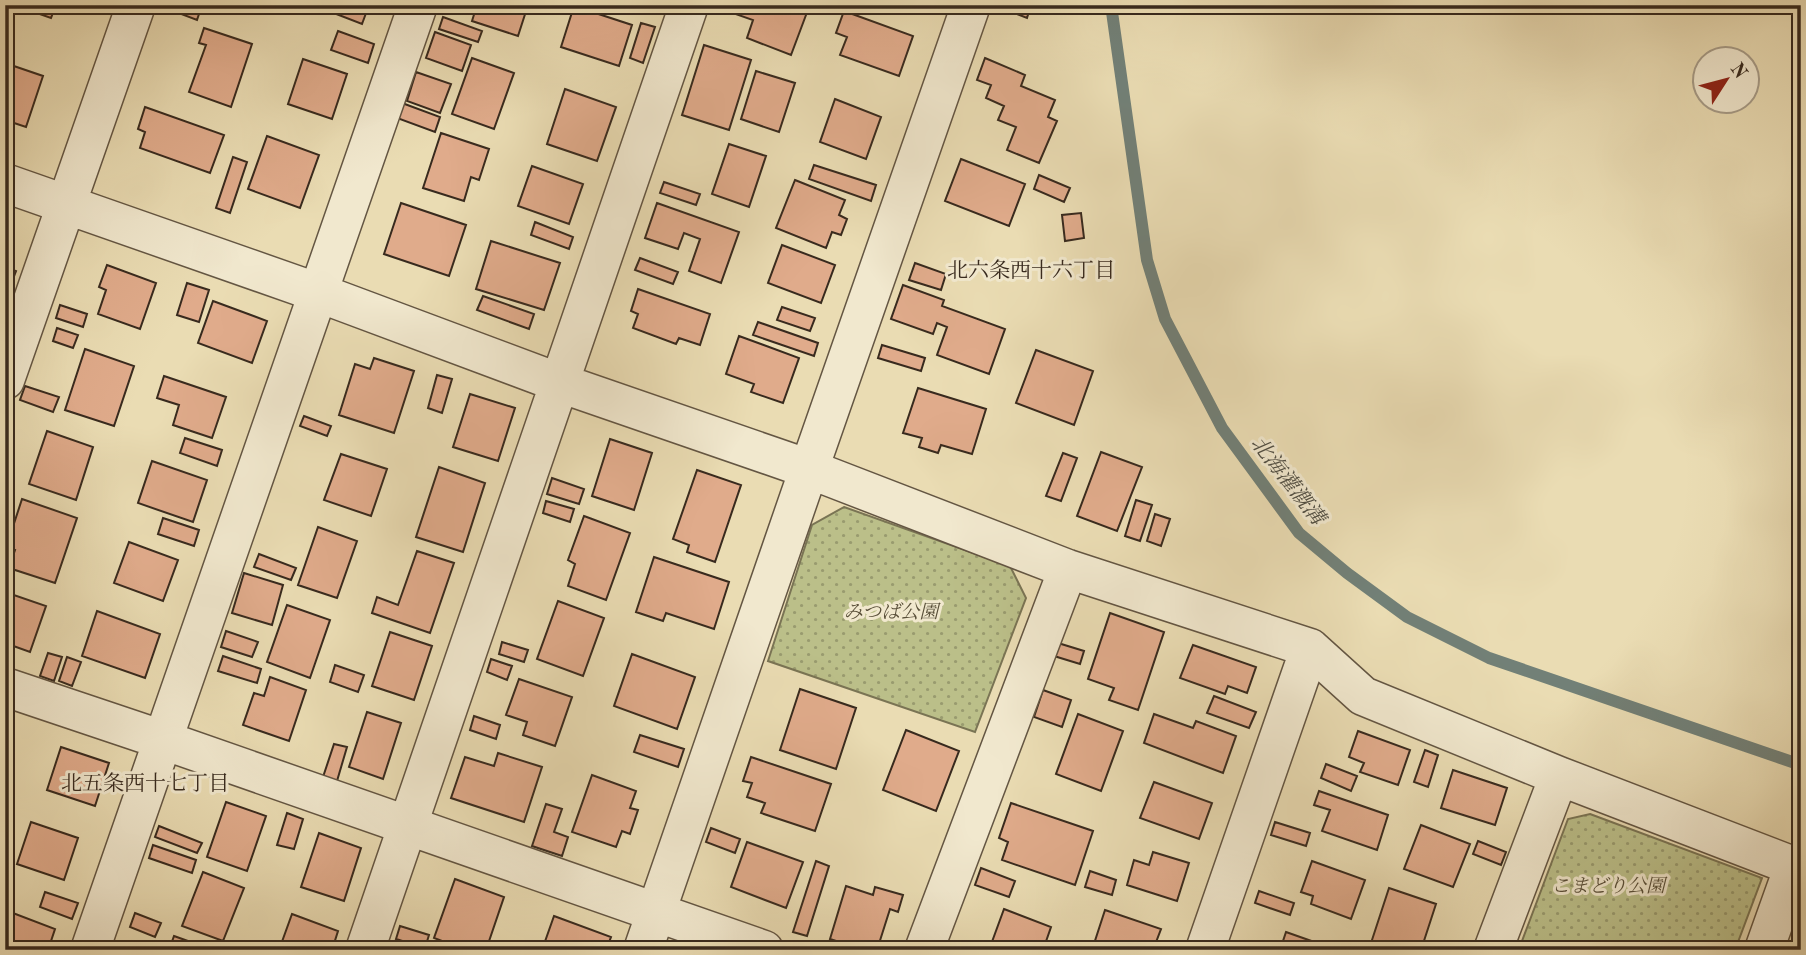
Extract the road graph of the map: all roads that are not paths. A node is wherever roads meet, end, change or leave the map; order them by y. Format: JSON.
{"nodes":[{"id":1,"x":136,"y":5,"type":"edge"},
{"id":2,"x":418,"y":5,"type":"edge"},
{"id":3,"x":689,"y":5,"type":"edge"},
{"id":4,"x":971,"y":5,"type":"edge"},
{"id":5,"x":5,"y":183,"type":"edge"},
{"id":6,"x":66,"y":205,"type":"junction"},
{"id":7,"x":319,"y":293,"type":"junction"},
{"id":8,"x":5,"y":380,"type":"edge"},
{"id":9,"x":560,"y":383,"type":"junction"},
{"id":10,"x":808,"y":468,"type":"junction"},
{"id":11,"x":1068,"y":569,"type":"junction"},
{"id":12,"x":1310,"y":648,"type":"junction"},
{"id":13,"x":5,"y":687,"type":"edge"},
{"id":14,"x":163,"y":740,"type":"junction"},
{"id":15,"x":1559,"y":776,"type":"junction"},
{"id":16,"x":408,"y":826,"type":"junction"},
{"id":17,"x":1798,"y":868,"type":"edge"},
{"id":18,"x":656,"y":913,"type":"junction"},
{"id":19,"x":90,"y":950,"type":"edge"},
{"id":20,"x":365,"y":950,"type":"edge"},
{"id":21,"x":643,"y":950,"type":"edge"},
{"id":22,"x":764,"y":950,"type":"edge"},
{"id":23,"x":924,"y":950,"type":"edge"},
{"id":24,"x":1205,"y":950,"type":"edge"},
{"id":25,"x":1493,"y":950,"type":"edge"},
{"id":26,"x":1764,"y":950,"type":"edge"}],
"edges":[{"from":1,"to":6,"type":"street"},
{"from":2,"to":7,"type":"street"},
{"from":3,"to":9,"type":"street"},
{"from":4,"to":10,"type":"street"},
{"from":5,"to":6,"type":"street"},
{"from":6,"to":7,"type":"street"},
{"from":6,"to":8,"type":"street"},
{"from":7,"to":9,"type":"street"},
{"from":7,"to":14,"type":"street"},
{"from":9,"to":10,"type":"street"},
{"from":9,"to":16,"type":"street"},
{"from":10,"to":11,"type":"street"},
{"from":10,"to":18,"type":"street"},
{"from":11,"to":12,"type":"street"},
{"from":11,"to":23,"type":"street"},
{"from":12,"to":15,"type":"street"},
{"from":12,"to":24,"type":"street"},
{"from":13,"to":14,"type":"street"},
{"from":14,"to":16,"type":"street"},
{"from":14,"to":19,"type":"street"},
{"from":15,"to":17,"type":"street"},
{"from":15,"to":25,"type":"street"},
{"from":16,"to":18,"type":"street"},
{"from":16,"to":20,"type":"street"},
{"from":17,"to":26,"type":"street"},
{"from":18,"to":21,"type":"street"},
{"from":18,"to":22,"type":"street"}]}
